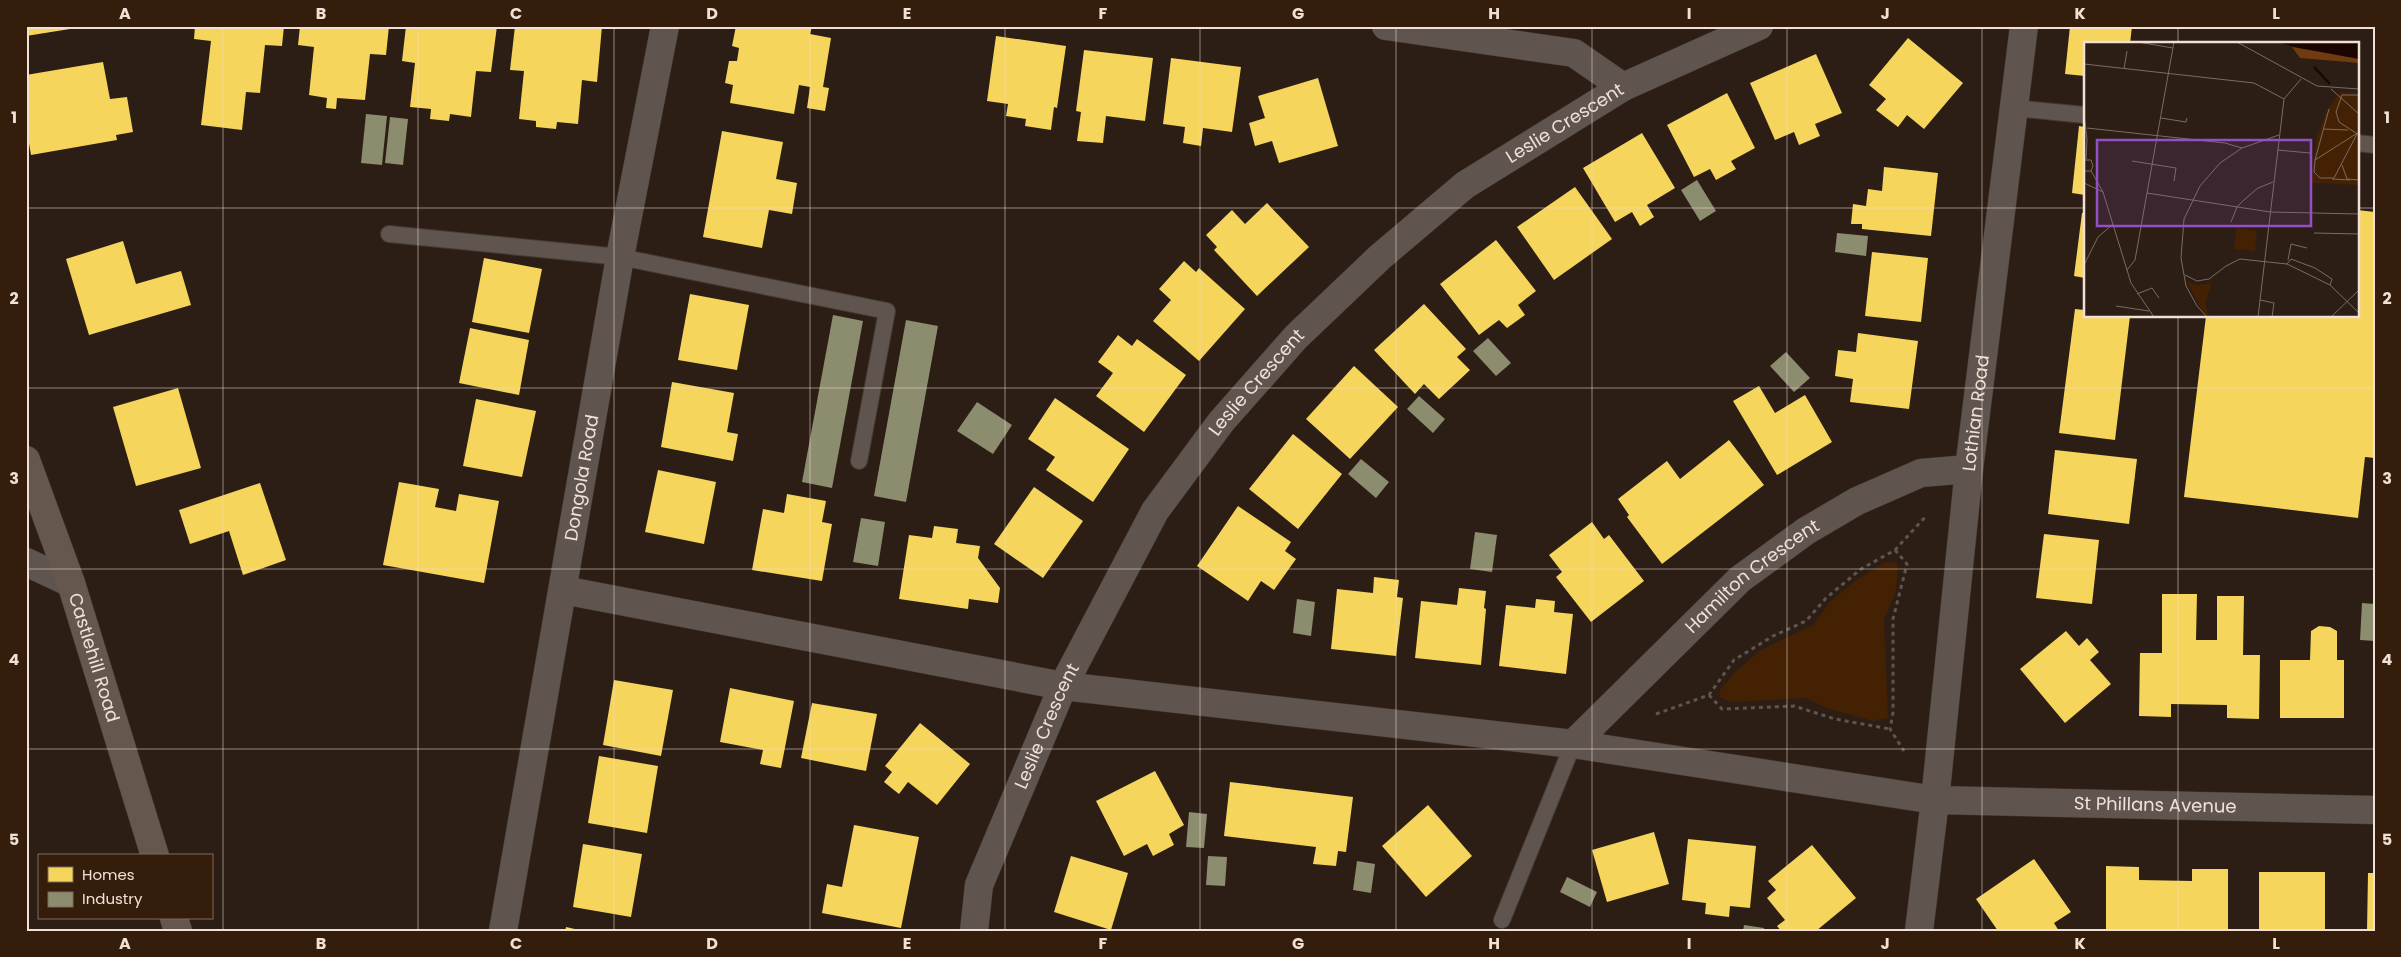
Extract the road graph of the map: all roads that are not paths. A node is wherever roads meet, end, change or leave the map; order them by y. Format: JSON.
{"nodes":[{"id":1,"x":665,"y":26,"type":"edge"},
{"id":2,"x":1386,"y":26,"type":"edge"},
{"id":3,"x":1759,"y":26,"type":"edge"},
{"id":4,"x":2024,"y":26,"type":"edge"},
{"id":5,"x":1623,"y":87,"type":"junction"},
{"id":6,"x":2014,"y":108,"type":"junction"},
{"id":7,"x":2084,"y":115,"type":"edge"},
{"id":8,"x":2358,"y":143,"type":"edge"},
{"id":9,"x":2375,"y":145,"type":"edge"},
{"id":10,"x":389,"y":234,"type":"dead end"},
{"id":11,"x":620,"y":256,"type":"junction"},
{"id":12,"x":26,"y":460,"type":"edge"},
{"id":13,"x":859,"y":461,"type":"dead end"},
{"id":14,"x":1969,"y":469,"type":"junction"},
{"id":15,"x":26,"y":562,"type":"edge"},
{"id":16,"x":71,"y":583,"type":"junction"},
{"id":17,"x":562,"y":590,"type":"junction"},
{"id":18,"x":1063,"y":686,"type":"junction"},
{"id":19,"x":1573,"y":744,"type":"junction"},
{"id":20,"x":1935,"y":800,"type":"junction"},
{"id":21,"x":2375,"y":810,"type":"edge"},
{"id":22,"x":154,"y":854,"type":"edge"},
{"id":23,"x":1502,"y":920,"type":"dead end"},
{"id":24,"x":503,"y":931,"type":"edge"},
{"id":25,"x":974,"y":931,"type":"edge"},
{"id":26,"x":1919,"y":931,"type":"edge"}],
"edges":[{"from":1,"to":11,"type":"street","name":"Dongola Road"},
{"from":2,"to":5,"type":"street"},
{"from":3,"to":5,"type":"street","name":"Leslie Crescent"},
{"from":4,"to":6,"type":"street","name":"Lothian Road"},
{"from":5,"to":18,"type":"street","name":"Leslie Crescent"},
{"from":6,"to":7,"type":"lane"},
{"from":6,"to":14,"type":"street","name":"Lothian Road"},
{"from":8,"to":9,"type":"lane"},
{"from":10,"to":11,"type":"lane"},
{"from":11,"to":13,"type":"lane"},
{"from":11,"to":17,"type":"street","name":"Dongola Road"},
{"from":12,"to":16,"type":"main road","name":"Castlehill Road"},
{"from":14,"to":19,"type":"street","name":"Hamilton Crescent"},
{"from":14,"to":20,"type":"street","name":"Lothian Road"},
{"from":15,"to":16,"type":"street"},
{"from":16,"to":22,"type":"main road","name":"Castlehill Road"},
{"from":17,"to":18,"type":"street","name":"St Phillans Avenue"},
{"from":17,"to":24,"type":"street","name":"Dongola Road"},
{"from":18,"to":19,"type":"street","name":"St Phillans Avenue"},
{"from":18,"to":25,"type":"street","name":"Leslie Crescent"},
{"from":19,"to":20,"type":"street","name":"St Phillans Avenue"},
{"from":19,"to":23,"type":"lane"},
{"from":20,"to":21,"type":"street","name":"St Phillans Avenue"},
{"from":20,"to":26,"type":"street","name":"Lothian Road"}]}
